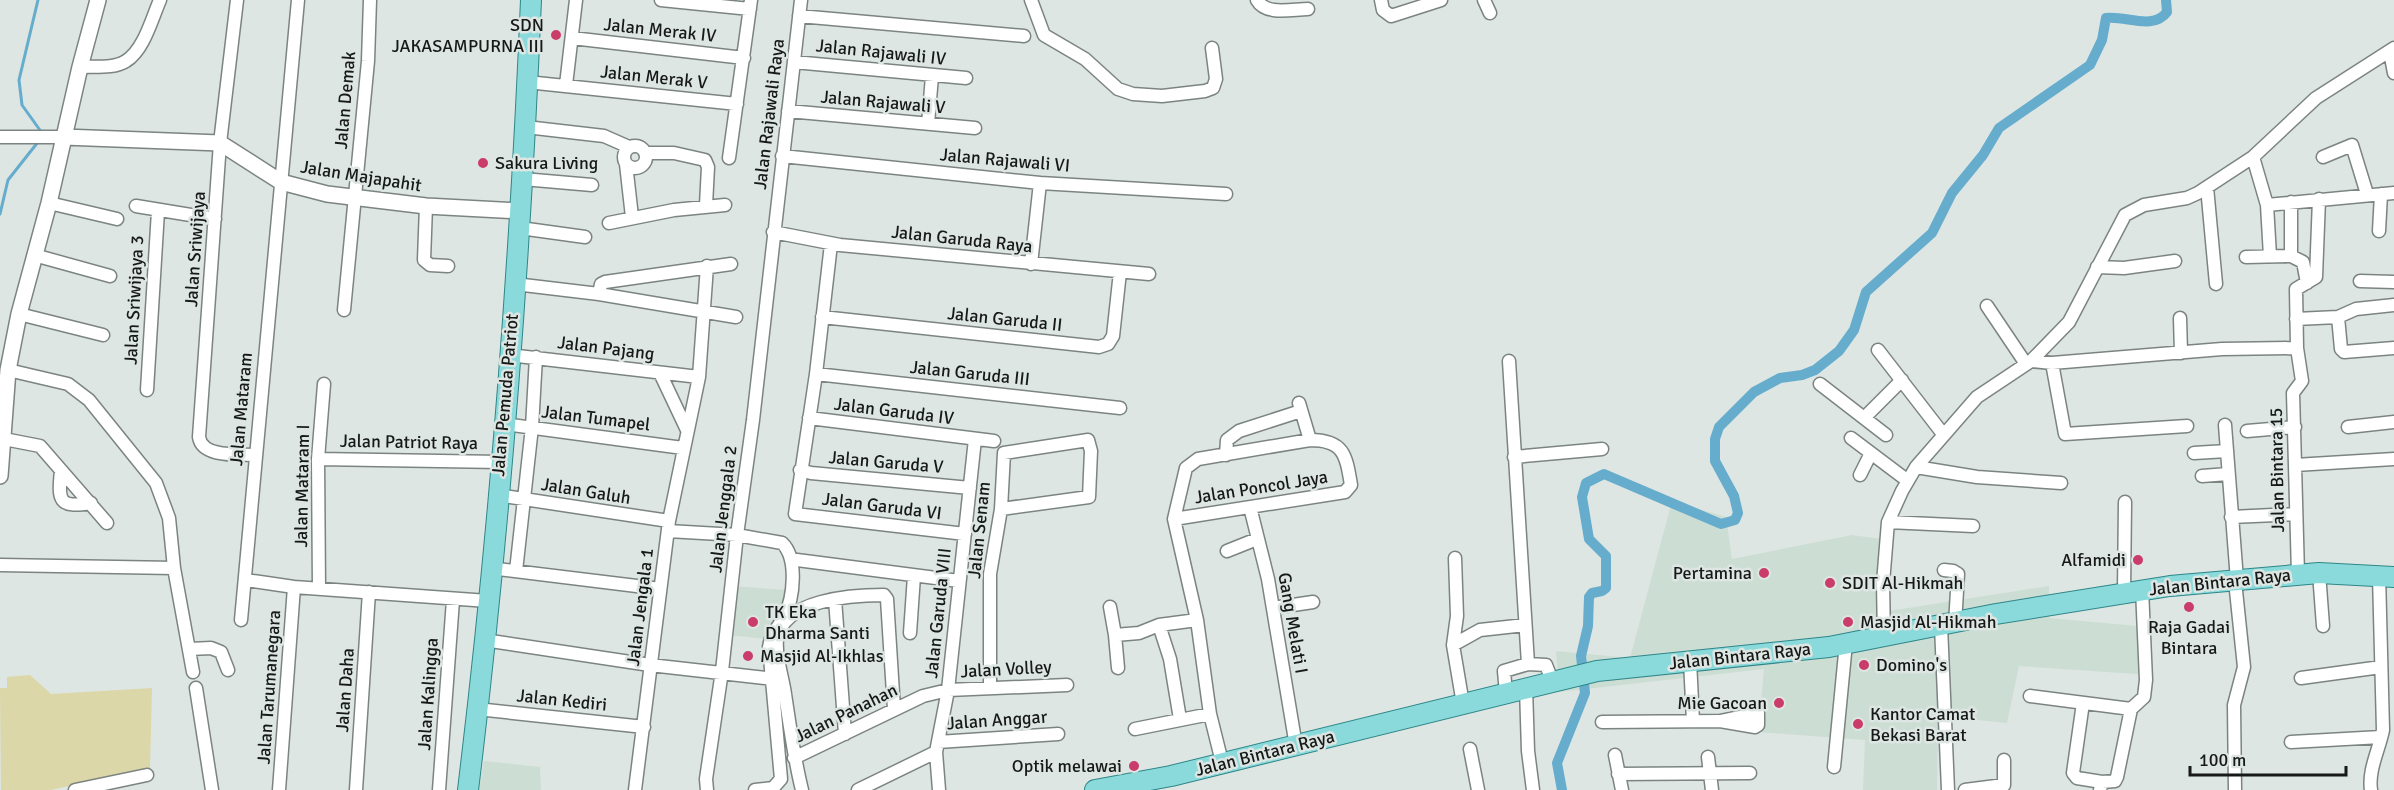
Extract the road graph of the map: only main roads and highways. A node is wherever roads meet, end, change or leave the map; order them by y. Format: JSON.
{"nodes":[{"id":1,"x":531,"y":0,"type":"edge"},
{"id":2,"x":2387,"y":576,"type":"edge"},
{"id":3,"x":1172,"y":783,"type":"edge"},
{"id":4,"x":1107,"y":789,"type":"edge"},
{"id":5,"x":468,"y":790,"type":"edge"}],
"edges":[{"from":1,"to":5,"type":"main road","name":"Jalan Pemuda Patriot"},
{"from":2,"to":3,"type":"main road","name":"Jalan Bintara Raya"},
{"from":3,"to":4,"type":"main road","name":"Jalan Bintara Raya"}]}
